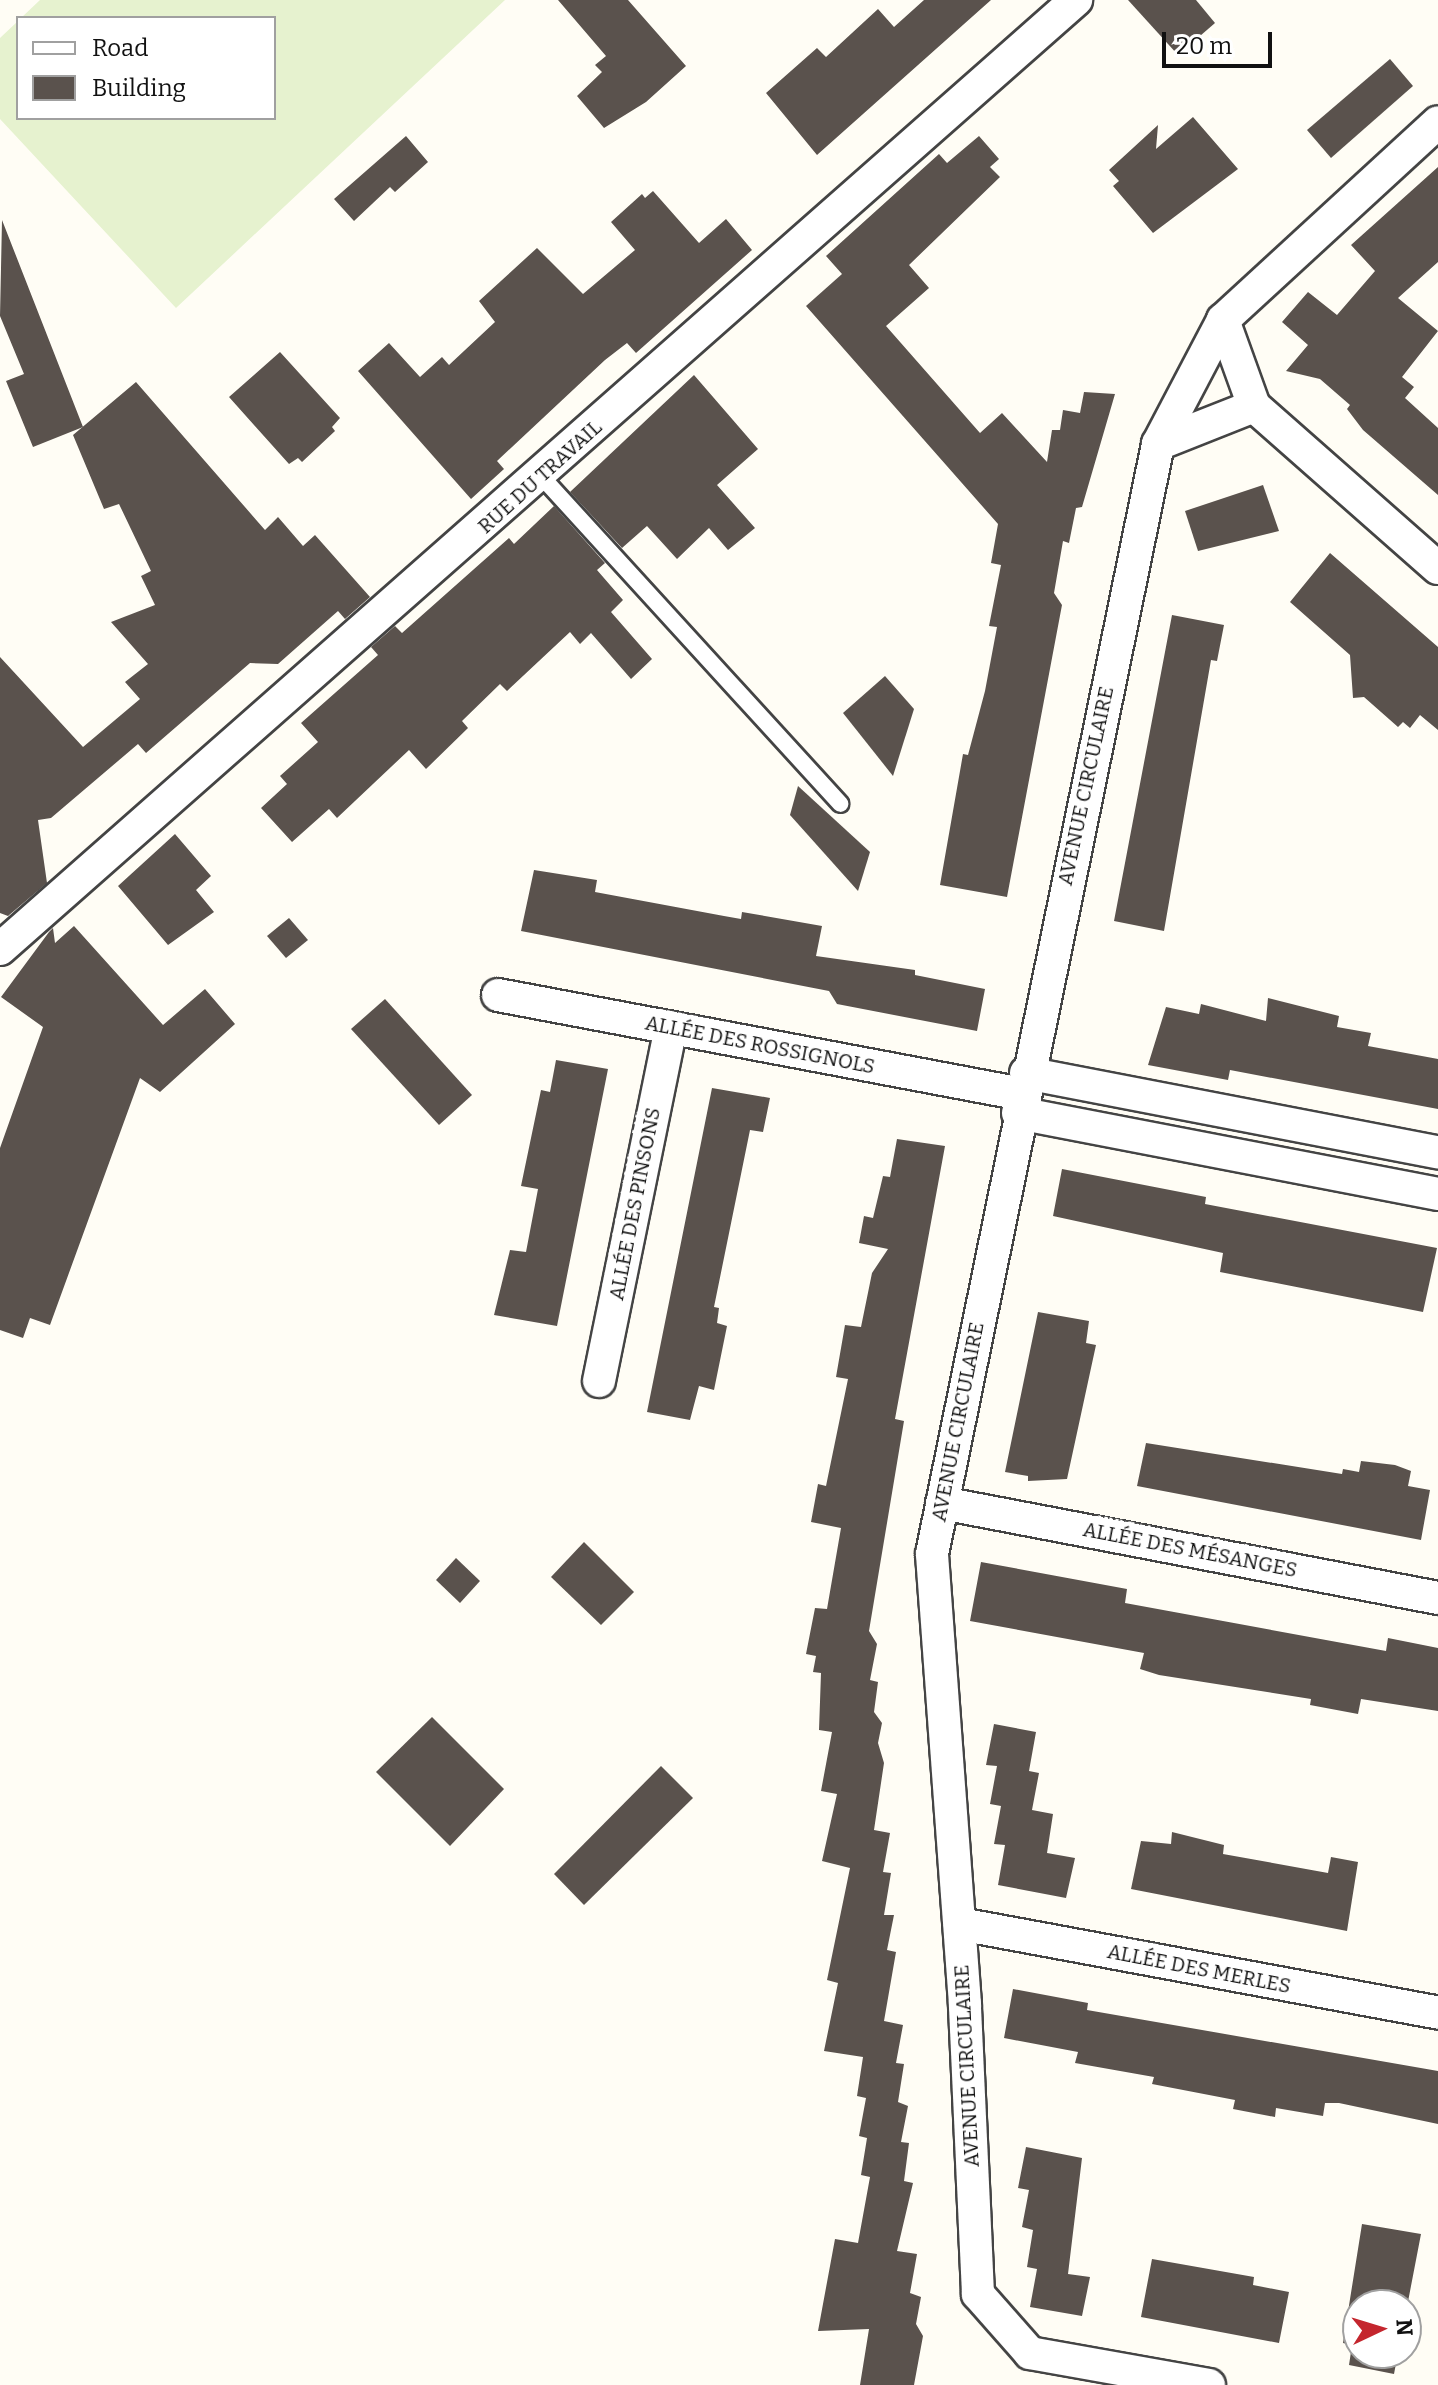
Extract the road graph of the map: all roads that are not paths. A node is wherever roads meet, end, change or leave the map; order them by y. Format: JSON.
{"nodes":[{"id":1,"x":1076,"y":0,"type":"edge"},
{"id":2,"x":1438,"y":122,"type":"edge"},
{"id":3,"x":1223,"y":320,"type":"junction"},
{"id":4,"x":1254,"y":406,"type":"junction"},
{"id":5,"x":1158,"y":444,"type":"junction"},
{"id":6,"x":541,"y":476,"type":"junction"},
{"id":7,"x":1438,"y":568,"type":"edge"},
{"id":8,"x":840,"y":804,"type":"dead end"},
{"id":9,"x":0,"y":949,"type":"edge"},
{"id":10,"x":498,"y":995,"type":"dead end"},
{"id":11,"x":671,"y":1028,"type":"junction"},
{"id":12,"x":1022,"y":1093,"type":"junction"},
{"id":13,"x":1438,"y":1152,"type":"edge"},
{"id":14,"x":1438,"y":1194,"type":"edge"},
{"id":15,"x":599,"y":1381,"type":"dead end"},
{"id":16,"x":942,"y":1503,"type":"junction"},
{"id":17,"x":1438,"y":1598,"type":"edge"},
{"id":18,"x":960,"y":1924,"type":"junction"},
{"id":19,"x":1438,"y":2013,"type":"edge"},
{"id":20,"x":1209,"y":2385,"type":"edge"}],
"edges":[{"from":1,"to":6,"type":"street","name":"RUE DU TRAVAIL"},
{"from":2,"to":3,"type":"street","name":"AVENUE CIRCULAIRE"},
{"from":3,"to":4,"type":"street"},
{"from":3,"to":5,"type":"street","name":"AVENUE CIRCULAIRE"},
{"from":4,"to":5,"type":"street"},
{"from":4,"to":7,"type":"street"},
{"from":5,"to":12,"type":"street","name":"AVENUE CIRCULAIRE"},
{"from":6,"to":8,"type":"lane"},
{"from":6,"to":9,"type":"street","name":"RUE DU TRAVAIL"},
{"from":10,"to":11,"type":"street","name":"ALLÉE DES ROSSIGNOLS"},
{"from":11,"to":12,"type":"street","name":"ALLÉE DES ROSSIGNOLS"},
{"from":11,"to":15,"type":"street","name":"ALLÉE DES PINSONS"},
{"from":12,"to":13,"type":"street","name":"ALLÉE DES ROSSIGNOLS"},
{"from":12,"to":14,"type":"street","name":"ALLÉE DES ROSSIGNOLS"},
{"from":12,"to":16,"type":"street","name":"AVENUE CIRCULAIRE"},
{"from":16,"to":17,"type":"street","name":"ALLÉE DES MÉSANGES"},
{"from":16,"to":18,"type":"street","name":"AVENUE CIRCULAIRE"},
{"from":18,"to":19,"type":"street","name":"ALLÉE DES MERLES"},
{"from":18,"to":20,"type":"street","name":"AVENUE CIRCULAIRE"}]}
